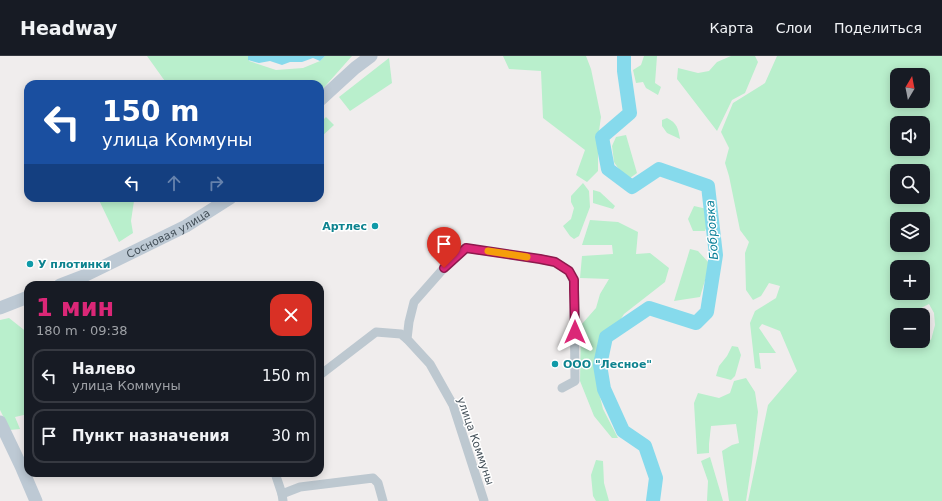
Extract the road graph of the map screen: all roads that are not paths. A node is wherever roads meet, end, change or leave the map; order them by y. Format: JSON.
{"nodes":[{"id":1,"x":371,"y":56,"type":"edge"},
{"id":2,"x":324,"y":96,"type":"edge"},
{"id":3,"x":224,"y":202,"type":"edge"},
{"id":4,"x":70,"y":281,"type":"edge"},
{"id":5,"x":24,"y":299,"type":"edge"},
{"id":6,"x":0,"y":308,"type":"edge"},
{"id":7,"x":407,"y":339,"type":"junction"},
{"id":8,"x":324,"y":372,"type":"edge"},
{"id":9,"x":562,"y":388,"type":"dead end"},
{"id":10,"x":0,"y":422,"type":"edge"},
{"id":11,"x":24,"y":473,"type":"edge"},
{"id":12,"x":26,"y":477,"type":"edge"},
{"id":13,"x":276,"y":477,"type":"edge"},
{"id":14,"x":282,"y":498,"type":"edge"},
{"id":15,"x":36,"y":501,"type":"edge"},
{"id":16,"x":383,"y":501,"type":"edge"},
{"id":17,"x":484,"y":501,"type":"edge"}],
"edges":[{"from":1,"to":2,"type":"street"},
{"from":3,"to":4,"type":"street","name":"Сосновая улица"},
{"from":5,"to":6,"type":"street"},
{"from":7,"to":8,"type":"street"},
{"from":7,"to":9,"type":"street"},
{"from":7,"to":17,"type":"street","name":"улица Коммуны"},
{"from":10,"to":11,"type":"street"},
{"from":12,"to":15,"type":"street"},
{"from":13,"to":14,"type":"street"},
{"from":14,"to":16,"type":"street"}]}
